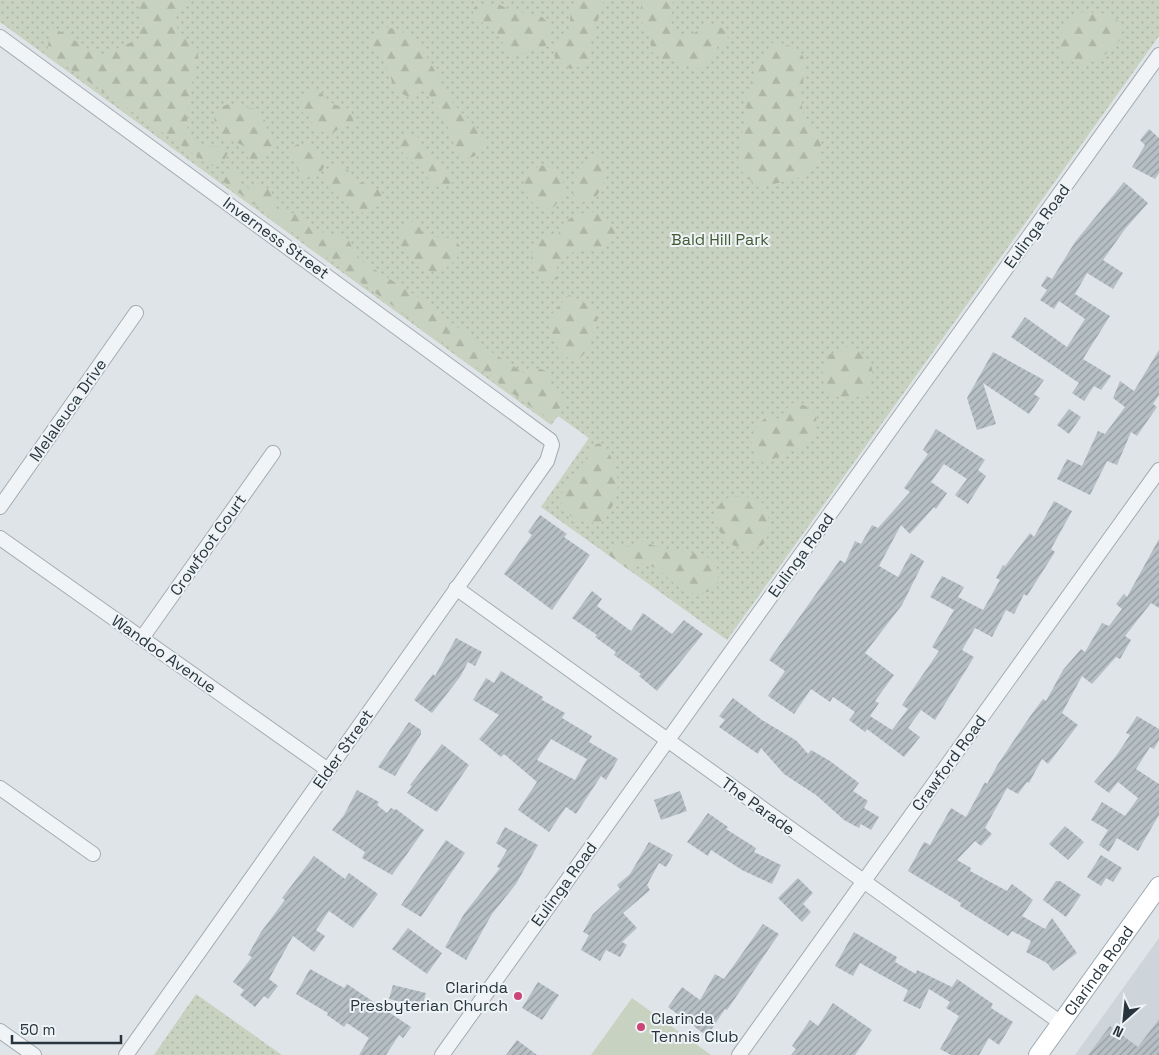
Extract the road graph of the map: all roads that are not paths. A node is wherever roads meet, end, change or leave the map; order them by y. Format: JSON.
{"nodes":[{"id":1,"x":0,"y":37,"type":"edge"},
{"id":2,"x":1159,"y":55,"type":"edge"},
{"id":3,"x":136,"y":313,"type":"dead end"},
{"id":4,"x":550,"y":440,"type":"joint"},
{"id":5,"x":273,"y":453,"type":"dead end"},
{"id":6,"x":1159,"y":470,"type":"edge"},
{"id":7,"x":0,"y":507,"type":"edge"},
{"id":8,"x":0,"y":538,"type":"edge"},
{"id":9,"x":456,"y":588,"type":"junction"},
{"id":10,"x":142,"y":638,"type":"junction"},
{"id":11,"x":668,"y":741,"type":"junction"},
{"id":12,"x":328,"y":770,"type":"junction"},
{"id":13,"x":0,"y":788,"type":"edge"},
{"id":14,"x":93,"y":854,"type":"dead end"},
{"id":15,"x":863,"y":882,"type":"junction"},
{"id":16,"x":1159,"y":886,"type":"edge"},
{"id":17,"x":1061,"y":1023,"type":"junction"},
{"id":18,"x":0,"y":1031,"type":"edge"},
{"id":19,"x":34,"y":1055,"type":"edge"},
{"id":20,"x":126,"y":1055,"type":"edge"},
{"id":21,"x":442,"y":1055,"type":"edge"},
{"id":22,"x":739,"y":1055,"type":"edge"},
{"id":23,"x":1038,"y":1055,"type":"edge"}],
"edges":[{"from":1,"to":4,"type":"street","name":"Inverness Street"},
{"from":2,"to":11,"type":"street","name":"Eulinga Road"},
{"from":3,"to":7,"type":"street","name":"Melaleuca Drive"},
{"from":4,"to":9,"type":"street","name":"Elder Street"},
{"from":5,"to":10,"type":"street","name":"Crowfoot Court"},
{"from":6,"to":15,"type":"street","name":"Crawford Road"},
{"from":8,"to":10,"type":"street","name":"Wandoo Avenue"},
{"from":9,"to":11,"type":"street","name":"The Parade"},
{"from":9,"to":12,"type":"street","name":"Elder Street"},
{"from":10,"to":12,"type":"street","name":"Wandoo Avenue"},
{"from":11,"to":15,"type":"street","name":"The Parade"},
{"from":11,"to":21,"type":"street","name":"Eulinga Road"},
{"from":12,"to":20,"type":"street","name":"Elder Street"},
{"from":13,"to":14,"type":"street"},
{"from":15,"to":17,"type":"street","name":"The Parade"},
{"from":15,"to":22,"type":"street","name":"Crawford Road"},
{"from":16,"to":17,"type":"main road","name":"Clarinda Road"},
{"from":17,"to":23,"type":"main road","name":"Clarinda Road"},
{"from":18,"to":19,"type":"street"}]}
